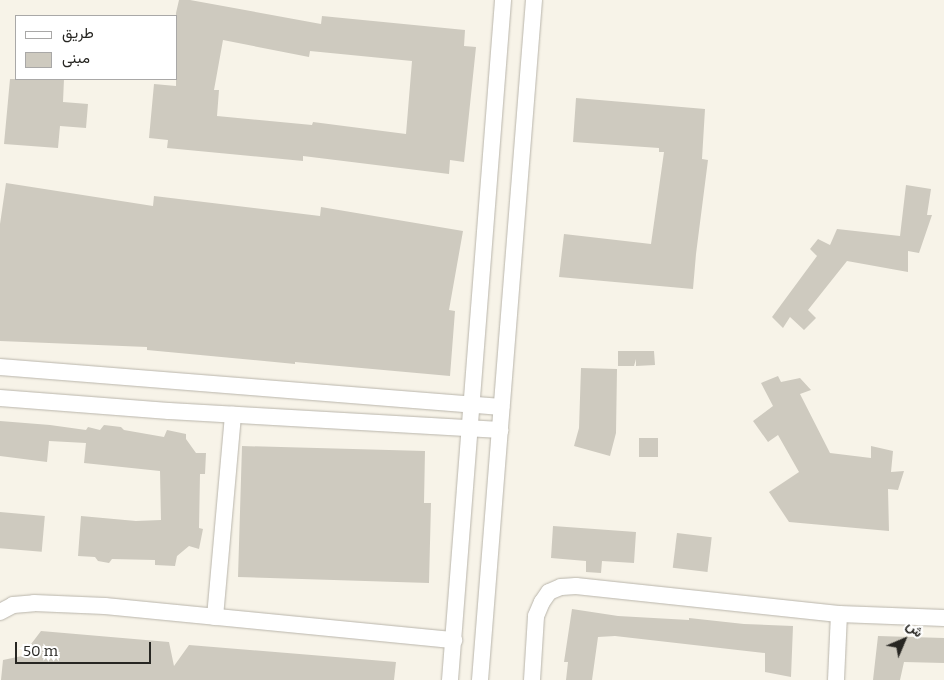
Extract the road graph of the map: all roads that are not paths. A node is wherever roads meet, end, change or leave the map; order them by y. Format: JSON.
{"nodes":[{"id":1,"x":503,"y":0,"type":"edge"},
{"id":2,"x":534,"y":0,"type":"edge"},
{"id":3,"x":0,"y":367,"type":"edge"},
{"id":4,"x":0,"y":398,"type":"edge"},
{"id":5,"x":472,"y":404,"type":"junction"},
{"id":6,"x":502,"y":406,"type":"junction"},
{"id":7,"x":233,"y":415,"type":"junction"},
{"id":8,"x":471,"y":429,"type":"junction"},
{"id":9,"x":500,"y":430,"type":"junction"},
{"id":10,"x":0,"y":612,"type":"edge"},
{"id":11,"x":839,"y":614,"type":"junction"},
{"id":12,"x":215,"y":617,"type":"junction"},
{"id":13,"x":944,"y":618,"type":"edge"},
{"id":14,"x":454,"y":640,"type":"junction"},
{"id":15,"x":450,"y":680,"type":"edge"},
{"id":16,"x":480,"y":680,"type":"edge"},
{"id":17,"x":532,"y":680,"type":"edge"},
{"id":18,"x":836,"y":680,"type":"edge"}],
"edges":[{"from":1,"to":5,"type":"street"},
{"from":2,"to":6,"type":"street"},
{"from":3,"to":5,"type":"street"},
{"from":4,"to":7,"type":"street"},
{"from":5,"to":6,"type":"street"},
{"from":5,"to":8,"type":"street"},
{"from":6,"to":9,"type":"street"},
{"from":7,"to":8,"type":"street"},
{"from":7,"to":12,"type":"street"},
{"from":8,"to":9,"type":"street"},
{"from":8,"to":14,"type":"street"},
{"from":9,"to":16,"type":"street"},
{"from":10,"to":12,"type":"street"},
{"from":11,"to":13,"type":"street"},
{"from":11,"to":17,"type":"street"},
{"from":11,"to":18,"type":"street"},
{"from":12,"to":14,"type":"street"},
{"from":14,"to":15,"type":"street"}]}
